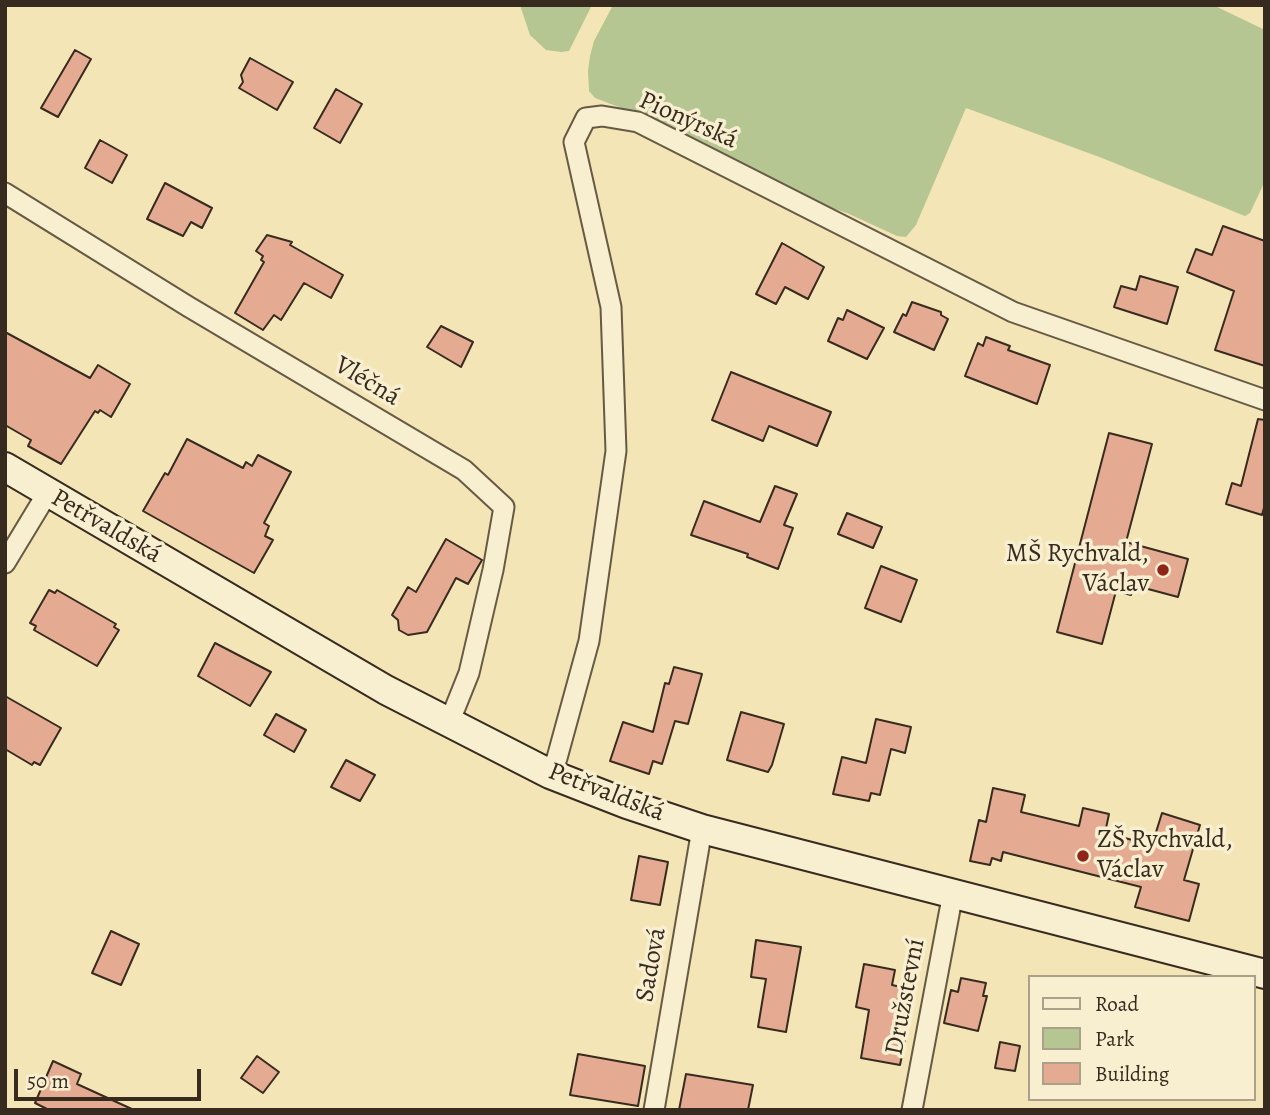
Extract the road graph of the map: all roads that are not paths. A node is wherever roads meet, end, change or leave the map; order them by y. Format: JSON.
{"nodes":[{"id":1,"x":5,"y":193,"type":"edge"},
{"id":2,"x":1265,"y":400,"type":"edge"},
{"id":3,"x":5,"y":467,"type":"edge"},
{"id":4,"x":48,"y":492,"type":"junction"},
{"id":5,"x":5,"y":563,"type":"edge"},
{"id":6,"x":449,"y":723,"type":"junction"},
{"id":7,"x":550,"y":774,"type":"junction"},
{"id":8,"x":702,"y":829,"type":"junction"},
{"id":9,"x":953,"y":893,"type":"junction"},
{"id":10,"x":1265,"y":974,"type":"edge"},
{"id":11,"x":654,"y":1110,"type":"edge"},
{"id":12,"x":912,"y":1110,"type":"edge"}],
"edges":[{"from":1,"to":6,"type":"street","name":"Vléčná"},
{"from":2,"to":7,"type":"street","name":"Pionýrská"},
{"from":3,"to":4,"type":"street","name":"Petřvaldská"},
{"from":4,"to":5,"type":"street"},
{"from":4,"to":6,"type":"street","name":"Petřvaldská"},
{"from":6,"to":7,"type":"street","name":"Petřvaldská"},
{"from":7,"to":8,"type":"street","name":"Petřvaldská"},
{"from":8,"to":9,"type":"street","name":"Petřvaldská"},
{"from":8,"to":11,"type":"street","name":"Sadová"},
{"from":9,"to":10,"type":"street","name":"Petřvaldská"},
{"from":9,"to":12,"type":"street","name":"Družstevní"}]}
